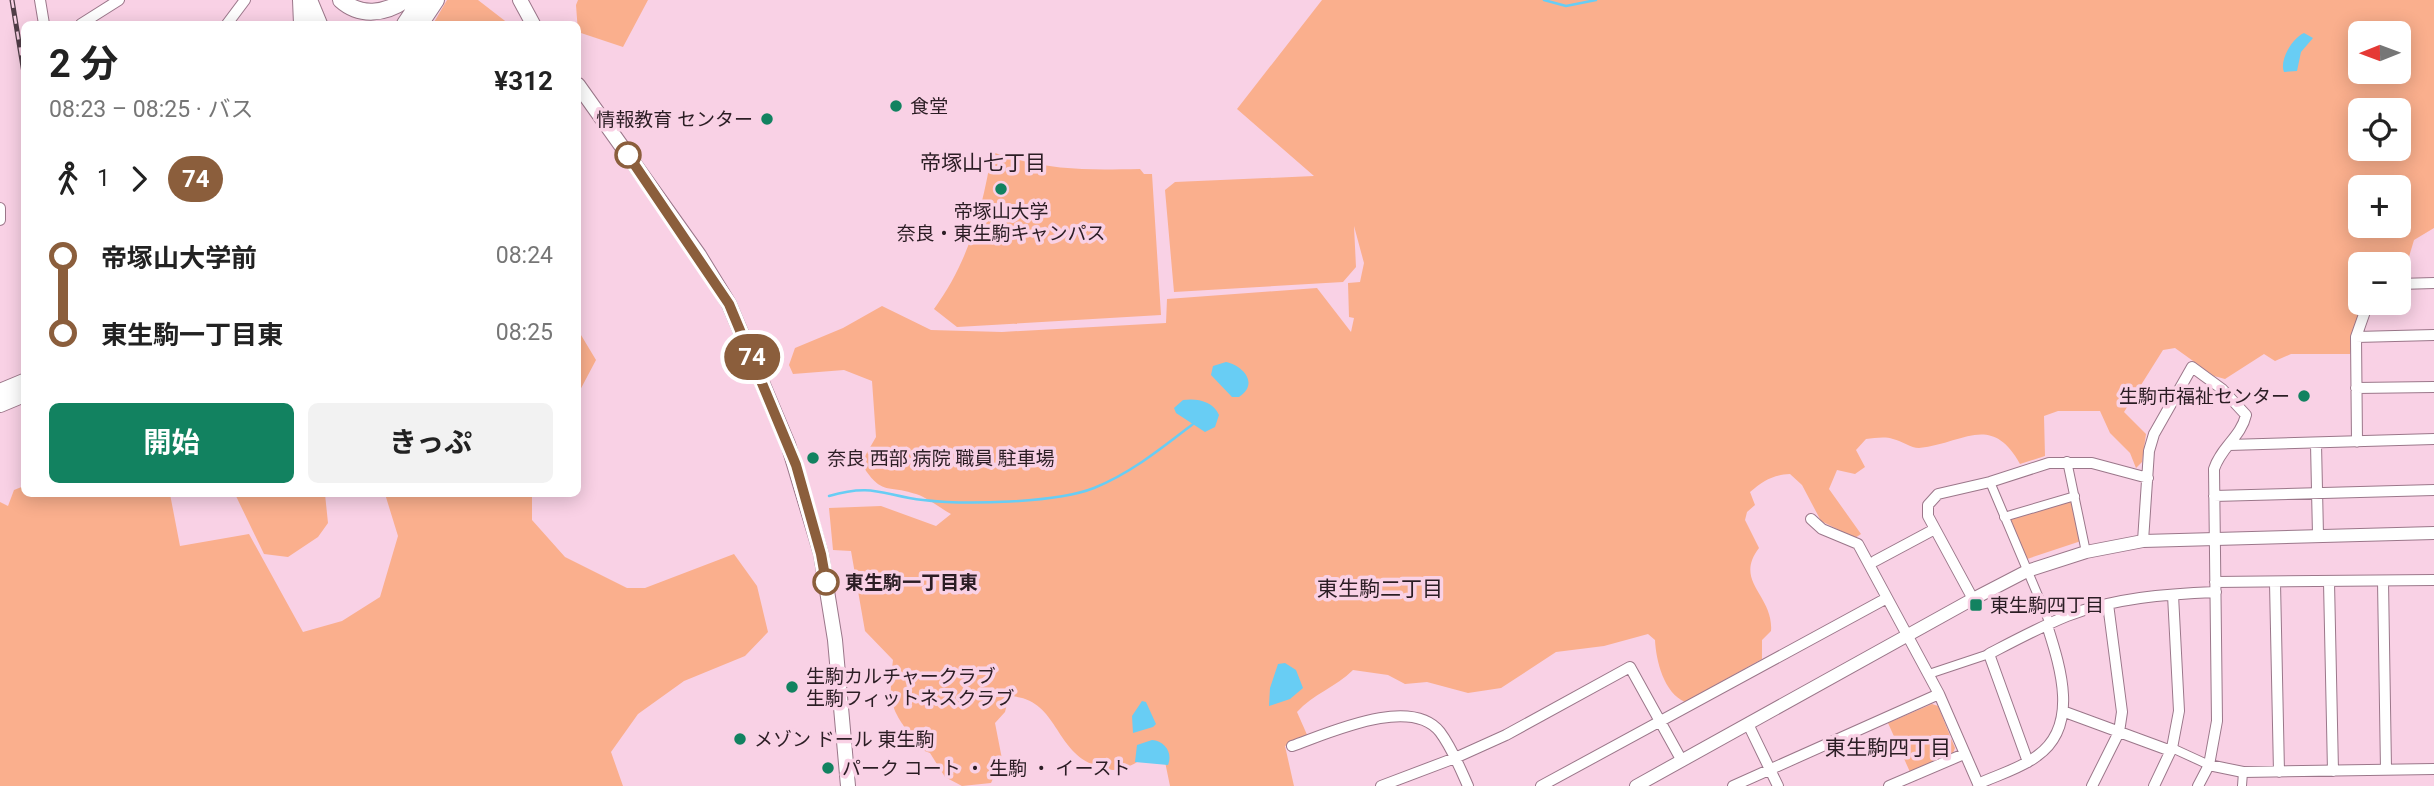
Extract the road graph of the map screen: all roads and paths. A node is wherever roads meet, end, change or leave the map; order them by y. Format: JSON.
{"nodes":[{"id":1,"x":40,"y":0,"type":"edge"},
{"id":2,"x":119,"y":0,"type":"edge"},
{"id":3,"x":245,"y":0,"type":"edge"},
{"id":4,"x":301,"y":0,"type":"edge"},
{"id":5,"x":309,"y":0,"type":"edge"},
{"id":6,"x":315,"y":0,"type":"edge"},
{"id":7,"x":341,"y":0,"type":"edge"},
{"id":8,"x":405,"y":0,"type":"edge"},
{"id":9,"x":421,"y":0,"type":"edge"},
{"id":10,"x":437,"y":0,"type":"edge"},
{"id":11,"x":520,"y":0,"type":"edge"},
{"id":12,"x":44,"y":21,"type":"edge"},
{"id":13,"x":86,"y":21,"type":"edge"},
{"id":14,"x":229,"y":21,"type":"edge"},
{"id":15,"x":302,"y":21,"type":"edge"},
{"id":16,"x":318,"y":21,"type":"edge"},
{"id":17,"x":325,"y":21,"type":"edge"},
{"id":18,"x":407,"y":21,"type":"edge"},
{"id":19,"x":422,"y":21,"type":"edge"},
{"id":20,"x":426,"y":21,"type":"edge"},
{"id":21,"x":531,"y":21,"type":"edge"},
{"id":22,"x":581,"y":89,"type":"edge"},
{"id":23,"x":0,"y":208,"type":"edge"},
{"id":24,"x":0,"y":220,"type":"edge"},
{"id":25,"x":2434,"y":283,"type":"edge"},
{"id":26,"x":2411,"y":284,"type":"edge"},
{"id":27,"x":2364,"y":315,"type":"edge"},
{"id":28,"x":2434,"y":335,"type":"edge"},
{"id":29,"x":2356,"y":337,"type":"junction"},
{"id":30,"x":21,"y":387,"type":"edge"},
{"id":31,"x":2434,"y":387,"type":"edge"},
{"id":32,"x":21,"y":388,"type":"edge"},
{"id":33,"x":2356,"y":388,"type":"junction"},
{"id":34,"x":0,"y":392,"type":"edge"},
{"id":35,"x":0,"y":404,"type":"edge"},
{"id":36,"x":2434,"y":439,"type":"edge"},
{"id":37,"x":2357,"y":442,"type":"junction"},
{"id":38,"x":2228,"y":444,"type":"junction"},
{"id":39,"x":2316,"y":444,"type":"junction"},
{"id":40,"x":2067,"y":461,"type":"junction"},
{"id":41,"x":2148,"y":478,"type":"junction"},
{"id":42,"x":1990,"y":482,"type":"junction"},
{"id":43,"x":2434,"y":489,"type":"edge"},
{"id":44,"x":2318,"y":494,"type":"junction"},
{"id":45,"x":2075,"y":496,"type":"junction"},
{"id":46,"x":2214,"y":496,"type":"junction"},
{"id":47,"x":2004,"y":517,"type":"junction"},
{"id":48,"x":1811,"y":519,"type":"dead end"},
{"id":49,"x":1933,"y":530,"type":"junction"},
{"id":50,"x":2434,"y":533,"type":"edge"},
{"id":51,"x":2318,"y":535,"type":"junction"},
{"id":52,"x":2215,"y":537,"type":"junction"},
{"id":53,"x":2143,"y":541,"type":"junction"},
{"id":54,"x":2086,"y":552,"type":"junction"},
{"id":55,"x":1875,"y":561,"type":"dead end"},
{"id":56,"x":2027,"y":571,"type":"junction"},
{"id":57,"x":2434,"y":580,"type":"edge"},
{"id":58,"x":2383,"y":581,"type":"junction"},
{"id":59,"x":2329,"y":582,"type":"junction"},
{"id":60,"x":2275,"y":583,"type":"junction"},
{"id":61,"x":2216,"y":587,"type":"junction"},
{"id":62,"x":2173,"y":595,"type":"junction"},
{"id":63,"x":1887,"y":597,"type":"junction"},
{"id":64,"x":1973,"y":599,"type":"junction"},
{"id":65,"x":2108,"y":604,"type":"junction"},
{"id":66,"x":2049,"y":624,"type":"junction"},
{"id":67,"x":1907,"y":636,"type":"junction"},
{"id":68,"x":1989,"y":654,"type":"junction"},
{"id":69,"x":1929,"y":674,"type":"junction"},
{"id":70,"x":1939,"y":694,"type":"junction"},
{"id":71,"x":2065,"y":712,"type":"junction"},
{"id":72,"x":1662,"y":722,"type":"junction"},
{"id":73,"x":1748,"y":724,"type":"junction"},
{"id":74,"x":2119,"y":732,"type":"junction"},
{"id":75,"x":1292,"y":746,"type":"dead end"},
{"id":76,"x":2171,"y":749,"type":"junction"},
{"id":77,"x":1964,"y":754,"type":"junction"},
{"id":78,"x":1455,"y":758,"type":"junction"},
{"id":79,"x":1682,"y":761,"type":"junction"},
{"id":80,"x":2028,"y":762,"type":"junction"},
{"id":81,"x":2209,"y":765,"type":"junction"},
{"id":82,"x":1771,"y":766,"type":"junction"},
{"id":83,"x":2386,"y":769,"type":"junction"},
{"id":84,"x":2434,"y":769,"type":"edge"},
{"id":85,"x":2333,"y":771,"type":"junction"},
{"id":86,"x":2243,"y":772,"type":"junction"},
{"id":87,"x":2279,"y":772,"type":"junction"},
{"id":88,"x":1905,"y":783,"type":"edge"},
{"id":89,"x":1978,"y":785,"type":"edge"},
{"id":90,"x":848,"y":786,"type":"edge"},
{"id":91,"x":1381,"y":786,"type":"edge"},
{"id":92,"x":1468,"y":786,"type":"edge"},
{"id":93,"x":1541,"y":786,"type":"edge"},
{"id":94,"x":1636,"y":786,"type":"edge"},
{"id":95,"x":1733,"y":786,"type":"edge"},
{"id":96,"x":1779,"y":786,"type":"edge"},
{"id":97,"x":1889,"y":786,"type":"edge"},
{"id":98,"x":2092,"y":786,"type":"edge"},
{"id":99,"x":2154,"y":786,"type":"edge"},
{"id":100,"x":2198,"y":786,"type":"edge"},
{"id":101,"x":2242,"y":786,"type":"edge"}],
"edges":[{"from":1,"to":12,"type":"street"},
{"from":2,"to":13,"type":"street"},
{"from":3,"to":14,"type":"street"},
{"from":4,"to":15,"type":"main road"},
{"from":5,"to":16,"type":"main road"},
{"from":6,"to":17,"type":"main road"},
{"from":7,"to":8,"type":"main road"},
{"from":9,"to":18,"type":"main road"},
{"from":10,"to":19,"type":"main road"},
{"from":10,"to":20,"type":"main road"},
{"from":11,"to":21,"type":"main road"},
{"from":22,"to":90,"type":"main road"},
{"from":23,"to":24,"type":"street"},
{"from":25,"to":26,"type":"street"},
{"from":27,"to":29,"type":"street"},
{"from":28,"to":29,"type":"street"},
{"from":29,"to":33,"type":"street"},
{"from":30,"to":34,"type":"main road"},
{"from":31,"to":33,"type":"street"},
{"from":32,"to":35,"type":"main road"},
{"from":33,"to":37,"type":"street"},
{"from":36,"to":37,"type":"street"},
{"from":37,"to":39,"type":"street"},
{"from":38,"to":39,"type":"street"},
{"from":38,"to":41,"type":"street"},
{"from":38,"to":46,"type":"street"},
{"from":39,"to":44,"type":"street"},
{"from":40,"to":41,"type":"street"},
{"from":40,"to":42,"type":"street"},
{"from":40,"to":45,"type":"street"},
{"from":41,"to":53,"type":"street"},
{"from":42,"to":47,"type":"street"},
{"from":42,"to":49,"type":"street"},
{"from":43,"to":44,"type":"street"},
{"from":44,"to":46,"type":"street"},
{"from":44,"to":51,"type":"street"},
{"from":45,"to":47,"type":"street"},
{"from":45,"to":54,"type":"street"},
{"from":46,"to":52,"type":"street"},
{"from":47,"to":56,"type":"street"},
{"from":48,"to":63,"type":"street"},
{"from":49,"to":55,"type":"street"},
{"from":49,"to":64,"type":"street"},
{"from":50,"to":51,"type":"street"},
{"from":51,"to":52,"type":"street"},
{"from":52,"to":53,"type":"street"},
{"from":52,"to":61,"type":"street"},
{"from":53,"to":54,"type":"street"},
{"from":54,"to":56,"type":"street"},
{"from":56,"to":64,"type":"street"},
{"from":56,"to":66,"type":"street"},
{"from":57,"to":58,"type":"street"},
{"from":58,"to":59,"type":"street"},
{"from":58,"to":83,"type":"street"},
{"from":59,"to":60,"type":"street"},
{"from":59,"to":85,"type":"street"},
{"from":60,"to":61,"type":"street"},
{"from":60,"to":87,"type":"street"},
{"from":61,"to":62,"type":"street"},
{"from":61,"to":81,"type":"street"},
{"from":62,"to":65,"type":"street"},
{"from":62,"to":76,"type":"street"},
{"from":63,"to":67,"type":"street"},
{"from":63,"to":72,"type":"street"},
{"from":64,"to":67,"type":"street"},
{"from":65,"to":66,"type":"street"},
{"from":65,"to":74,"type":"street"},
{"from":66,"to":68,"type":"street"},
{"from":66,"to":71,"type":"street"},
{"from":67,"to":69,"type":"street"},
{"from":67,"to":73,"type":"street"},
{"from":68,"to":69,"type":"street"},
{"from":68,"to":80,"type":"street"},
{"from":69,"to":70,"type":"street"},
{"from":70,"to":77,"type":"street"},
{"from":70,"to":82,"type":"street"},
{"from":71,"to":74,"type":"street"},
{"from":71,"to":80,"type":"street"},
{"from":72,"to":78,"type":"street"},
{"from":72,"to":79,"type":"street"},
{"from":72,"to":93,"type":"street"},
{"from":73,"to":79,"type":"street"},
{"from":73,"to":82,"type":"street"},
{"from":74,"to":76,"type":"street"},
{"from":74,"to":98,"type":"street"},
{"from":75,"to":78,"type":"street"},
{"from":76,"to":81,"type":"street"},
{"from":76,"to":99,"type":"street"},
{"from":77,"to":88,"type":"street"},
{"from":77,"to":89,"type":"street"},
{"from":78,"to":91,"type":"street"},
{"from":78,"to":92,"type":"street"},
{"from":79,"to":94,"type":"street"},
{"from":80,"to":89,"type":"street"},
{"from":81,"to":86,"type":"street"},
{"from":81,"to":100,"type":"street"},
{"from":82,"to":95,"type":"street"},
{"from":82,"to":96,"type":"street"},
{"from":83,"to":84,"type":"street"},
{"from":83,"to":85,"type":"street"},
{"from":85,"to":87,"type":"street"},
{"from":86,"to":87,"type":"street"},
{"from":86,"to":101,"type":"street"},
{"from":88,"to":97,"type":"street"}]}
